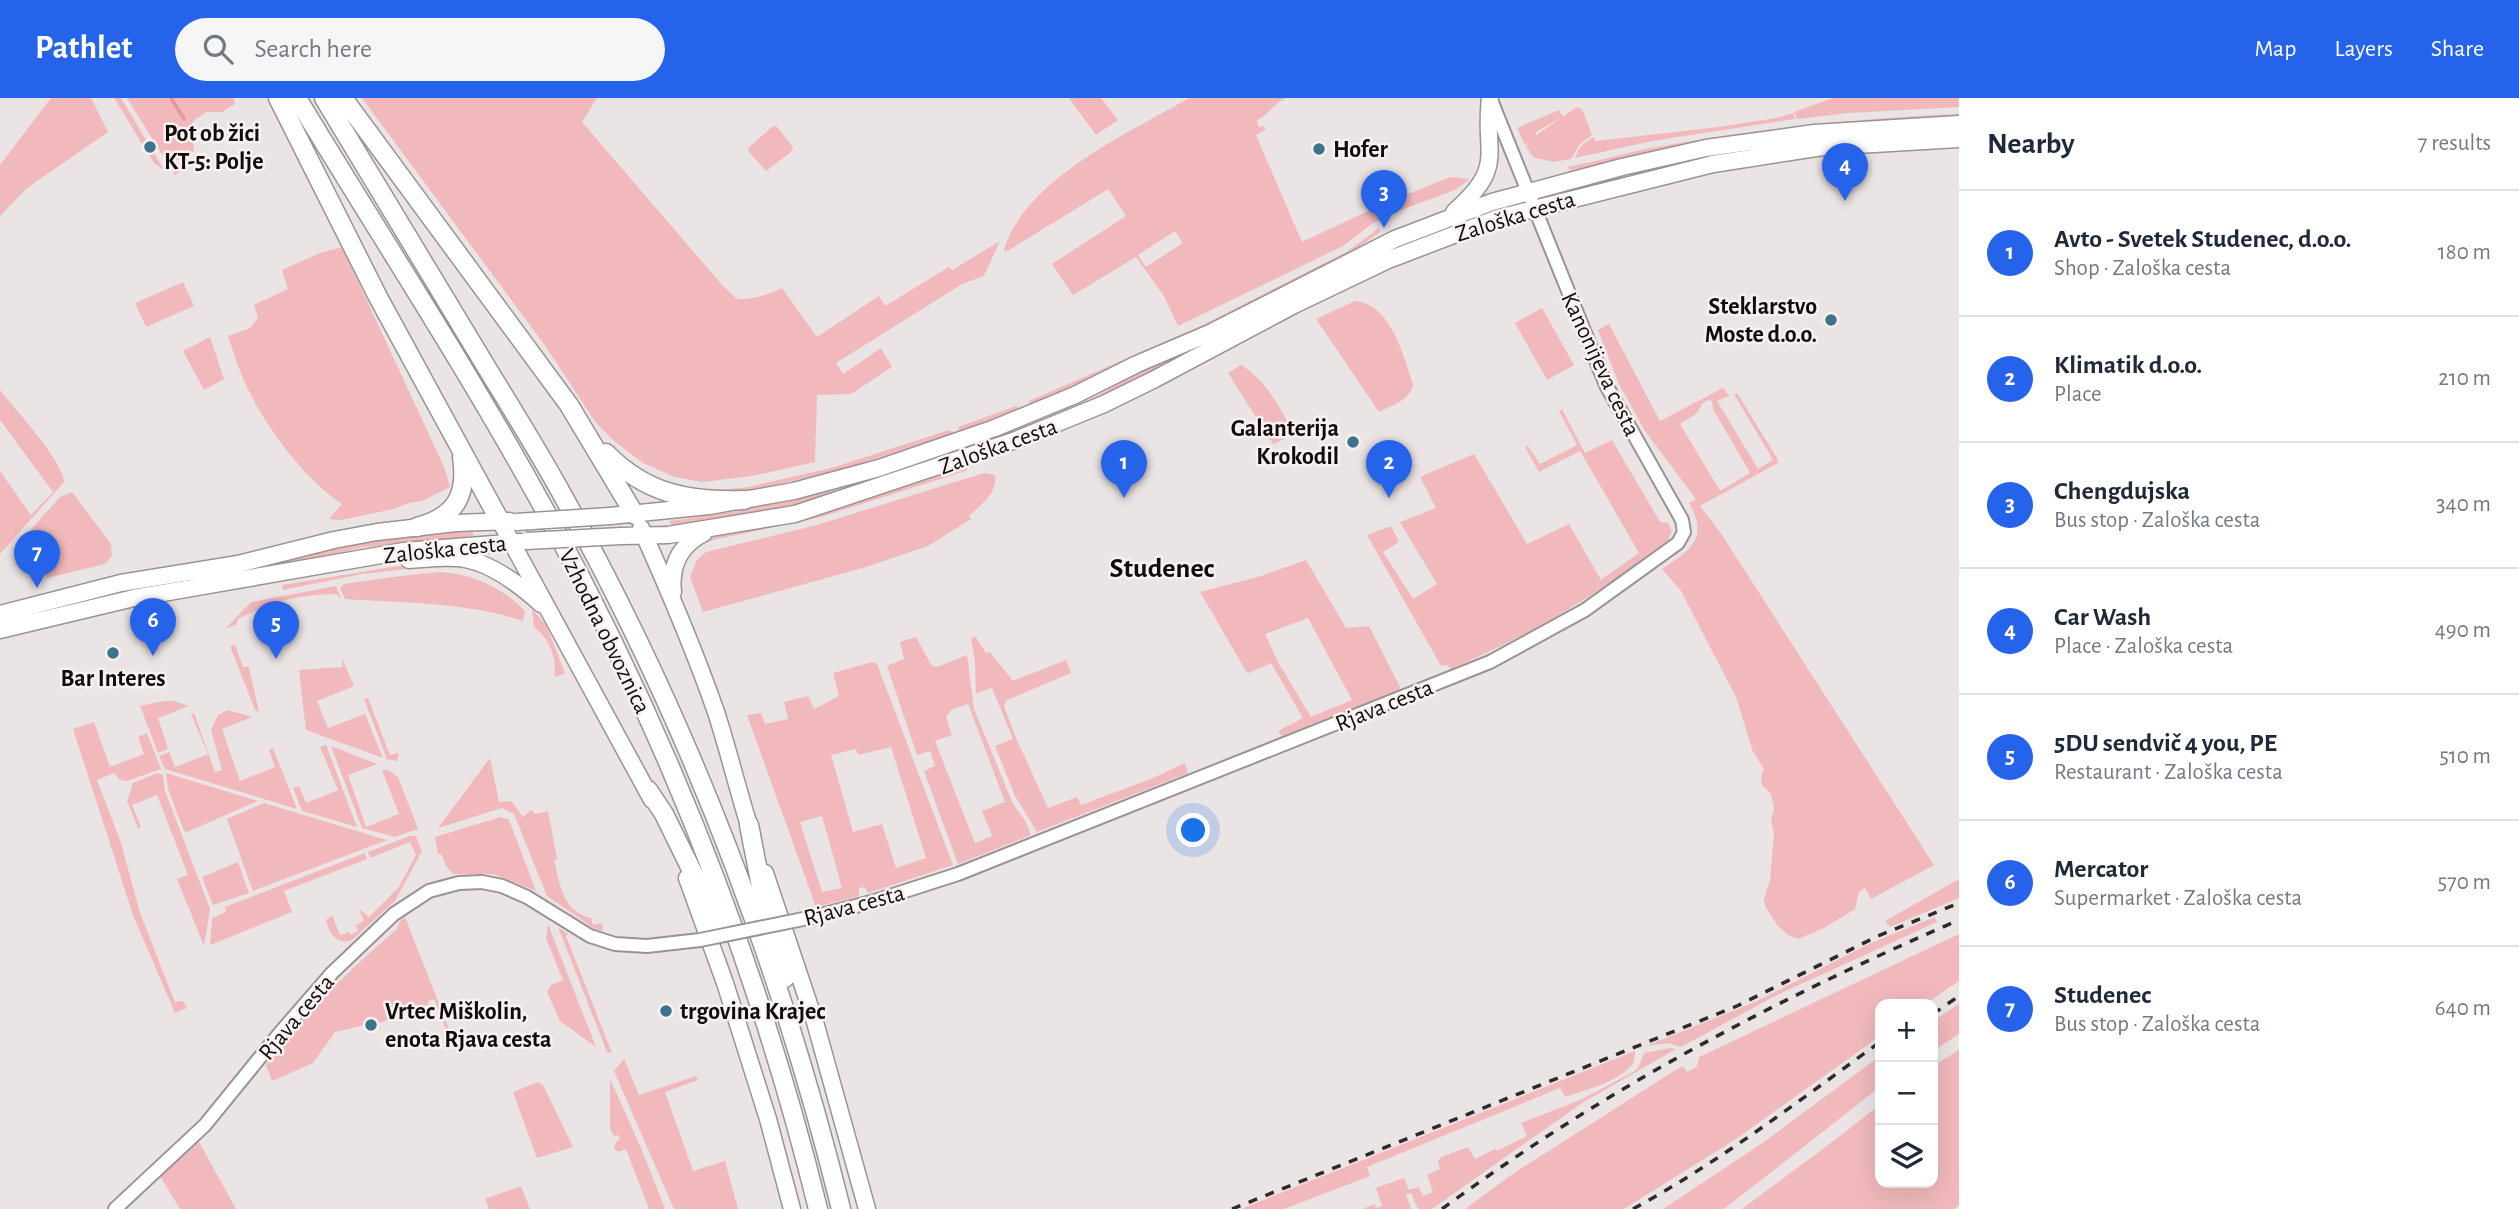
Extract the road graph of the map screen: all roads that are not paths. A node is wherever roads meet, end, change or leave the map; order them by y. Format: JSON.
{"nodes":[{"id":1,"x":278,"y":98,"type":"edge"},
{"id":2,"x":297,"y":98,"type":"edge"},
{"id":3,"x":324,"y":98,"type":"edge"},
{"id":4,"x":343,"y":98,"type":"edge"},
{"id":5,"x":1490,"y":98,"type":"edge"},
{"id":6,"x":1959,"y":124,"type":"edge"},
{"id":7,"x":1959,"y":139,"type":"edge"},
{"id":8,"x":1529,"y":192,"type":"junction"},
{"id":9,"x":1535,"y":208,"type":"junction"},
{"id":10,"x":1447,"y":218,"type":"junction"},
{"id":11,"x":587,"y":432,"type":"junction"},
{"id":12,"x":458,"y":443,"type":"junction"},
{"id":13,"x":744,"y":500,"type":"junction"},
{"id":14,"x":635,"y":514,"type":"junction"},
{"id":15,"x":508,"y":521,"type":"junction"},
{"id":16,"x":416,"y":527,"type":"junction"},
{"id":17,"x":713,"y":530,"type":"junction"},
{"id":18,"x":645,"y":536,"type":"junction"},
{"id":19,"x":519,"y":542,"type":"junction"},
{"id":20,"x":1671,"y":550,"type":"joint"},
{"id":21,"x":364,"y":558,"type":"junction"},
{"id":22,"x":677,"y":608,"type":"junction"},
{"id":23,"x":0,"y":614,"type":"edge"},
{"id":24,"x":555,"y":620,"type":"junction"},
{"id":25,"x":0,"y":630,"type":"edge"},
{"id":26,"x":648,"y":790,"type":"junction"},
{"id":27,"x":749,"y":825,"type":"junction"},
{"id":28,"x":760,"y":1009,"type":"junction"},
{"id":29,"x":786,"y":1017,"type":"junction"},
{"id":30,"x":116,"y":1209,"type":"edge"},
{"id":31,"x":792,"y":1209,"type":"edge"},
{"id":32,"x":818,"y":1209,"type":"edge"},
{"id":33,"x":841,"y":1209,"type":"edge"},
{"id":34,"x":867,"y":1209,"type":"edge"}],
"edges":[{"from":1,"to":12,"type":"highway"},
{"from":2,"to":28,"type":"highway","name":"Vzhodna obvoznica"},
{"from":3,"to":29,"type":"highway","name":"Vzhodna obvoznica"},
{"from":4,"to":11,"type":"highway"},
{"from":5,"to":8,"type":"street","name":"Kanonijeva cesta"},
{"from":5,"to":10,"type":"main road"},
{"from":6,"to":8,"type":"main road","name":"Zaloška cesta"},
{"from":7,"to":9,"type":"main road","name":"Zaloška cesta"},
{"from":8,"to":9,"type":"street","name":"Kanonijeva cesta"},
{"from":8,"to":10,"type":"main road","name":"Zaloška cesta"},
{"from":9,"to":17,"type":"main road","name":"Zaloška cesta"},
{"from":9,"to":20,"type":"street","name":"Kanonijeva cesta"},
{"from":10,"to":13,"type":"main road","name":"Zaloška cesta"},
{"from":11,"to":13,"type":"highway"},
{"from":11,"to":14,"type":"highway"},
{"from":12,"to":15,"type":"highway"},
{"from":12,"to":16,"type":"highway"},
{"from":13,"to":14,"type":"main road","name":"Zaloška cesta"},
{"from":14,"to":15,"type":"main road","name":"Zaloška cesta","bridge":true},
{"from":14,"to":18,"type":"main road"},
{"from":15,"to":16,"type":"main road","name":"Zaloška cesta"},
{"from":15,"to":19,"type":"main road"},
{"from":16,"to":23,"type":"main road","name":"Zaloška cesta"},
{"from":17,"to":18,"type":"main road","name":"Zaloška cesta"},
{"from":17,"to":22,"type":"main road"},
{"from":18,"to":19,"type":"main road","name":"Zaloška cesta","bridge":true},
{"from":18,"to":22,"type":"main road"},
{"from":19,"to":21,"type":"main road","name":"Zaloška cesta"},
{"from":19,"to":24,"type":"main road"},
{"from":20,"to":30,"type":"street","name":"Rjava cesta","bridge":true},
{"from":21,"to":24,"type":"main road"},
{"from":21,"to":25,"type":"main road","name":"Zaloška cesta"},
{"from":22,"to":27,"type":"main road"},
{"from":24,"to":26,"type":"main road"},
{"from":26,"to":28,"type":"highway"},
{"from":26,"to":31,"type":"main road"},
{"from":27,"to":29,"type":"highway"},
{"from":27,"to":34,"type":"main road"},
{"from":28,"to":32,"type":"highway","name":"Vzhodna obvoznica"},
{"from":29,"to":33,"type":"highway","name":"Vzhodna obvoznica"}]}
